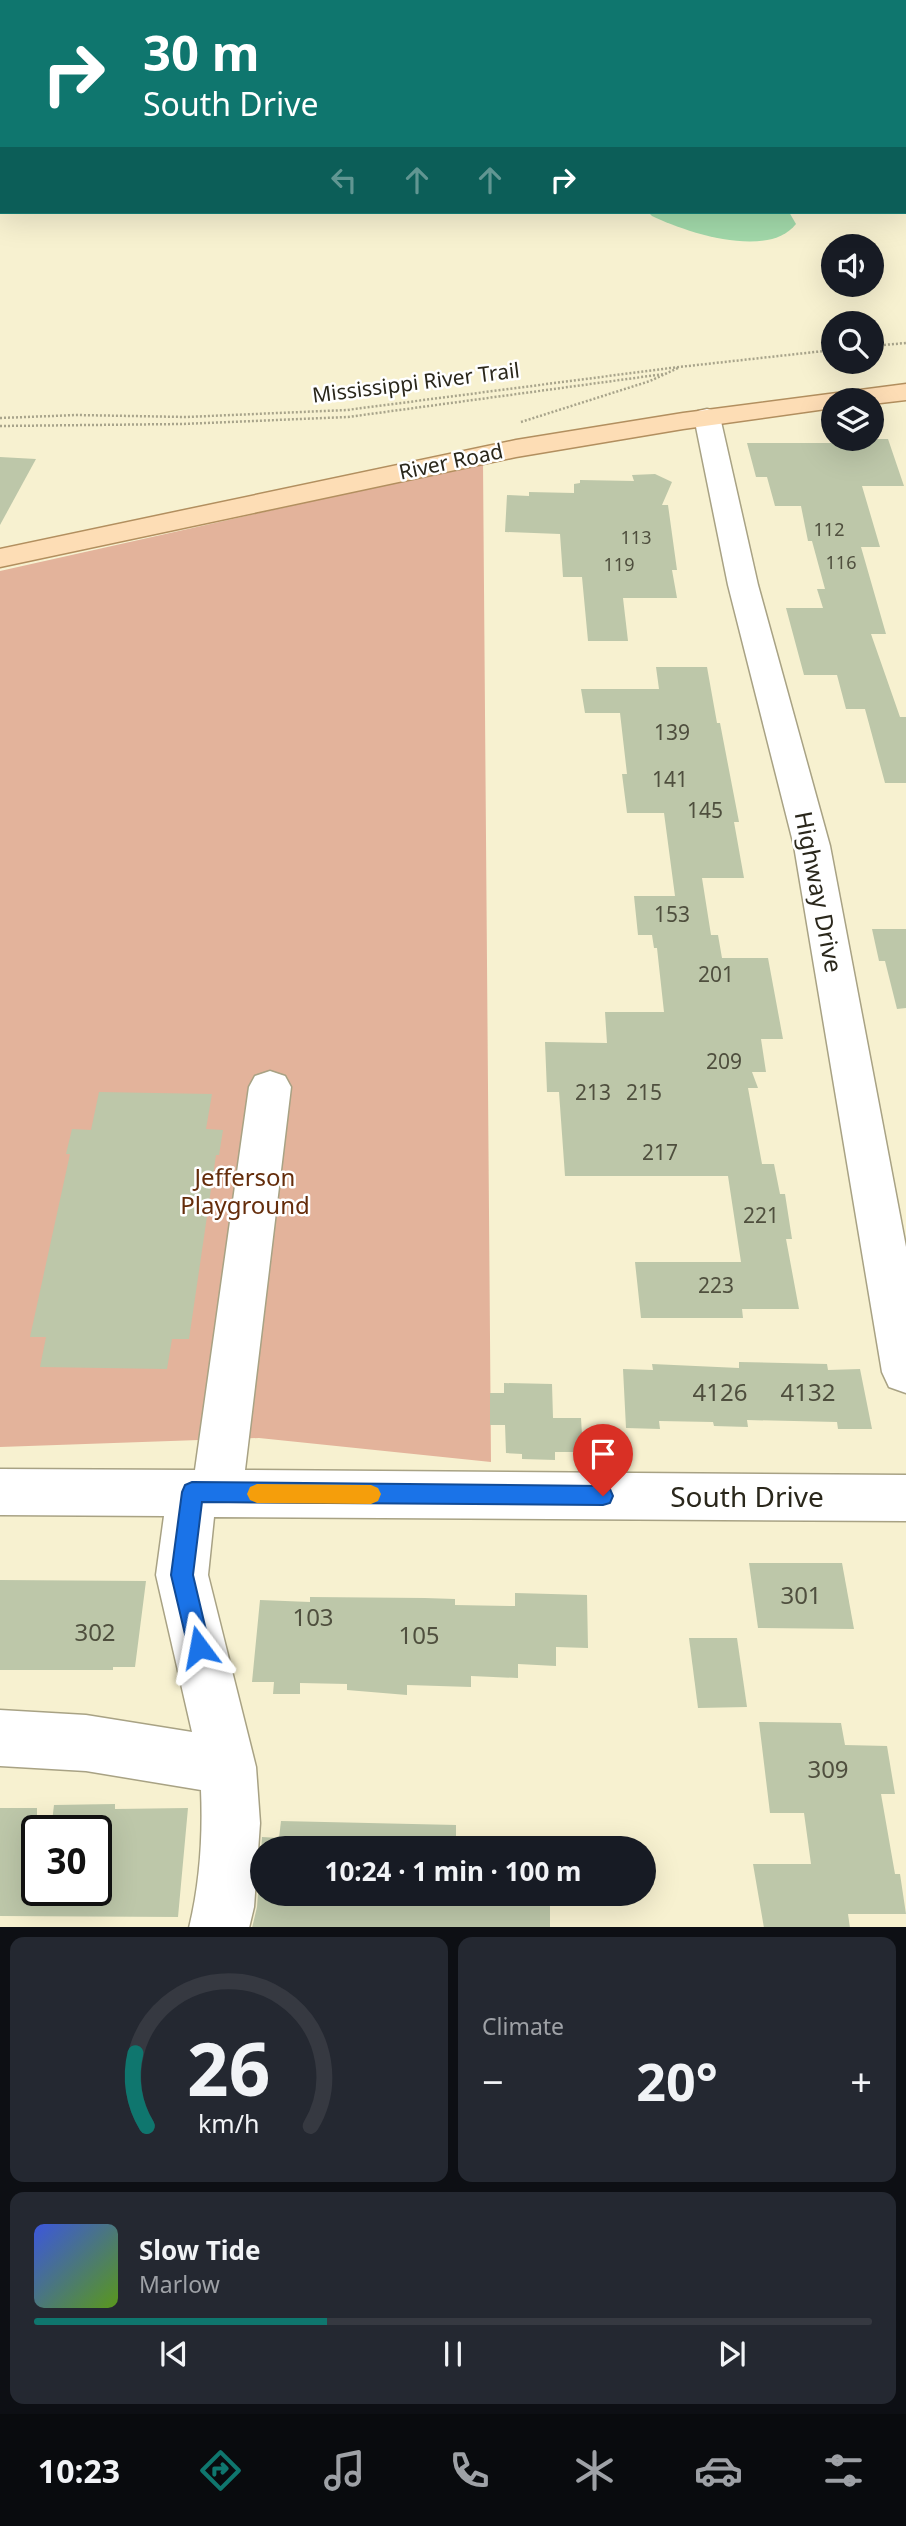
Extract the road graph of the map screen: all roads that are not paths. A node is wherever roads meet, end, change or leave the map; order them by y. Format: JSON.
{"nodes":[{"id":1,"x":906,"y":392,"type":"edge"},
{"id":2,"x":707,"y":417,"type":"junction"},
{"id":3,"x":0,"y":558,"type":"edge"},
{"id":4,"x":270,"y":1087,"type":"dead end"},
{"id":5,"x":906,"y":1372,"type":"edge"},
{"id":6,"x":0,"y":1492,"type":"edge"},
{"id":7,"x":205,"y":1493,"type":"junction"},
{"id":8,"x":906,"y":1498,"type":"edge"},
{"id":9,"x":0,"y":1738,"type":"edge"},
{"id":10,"x":228,"y":1767,"type":"junction"},
{"id":11,"x":219,"y":1927,"type":"edge"}],
"edges":[{"from":1,"to":2,"type":"main road","name":"River Road"},
{"from":2,"to":3,"type":"main road","name":"River Road"},
{"from":2,"to":5,"type":"street","name":"Highway Drive"},
{"from":4,"to":7,"type":"street"},
{"from":6,"to":7,"type":"street","name":"South Drive"},
{"from":7,"to":8,"type":"street","name":"South Drive"},
{"from":7,"to":10,"type":"street"},
{"from":9,"to":10,"type":"street"},
{"from":10,"to":11,"type":"street"}]}
